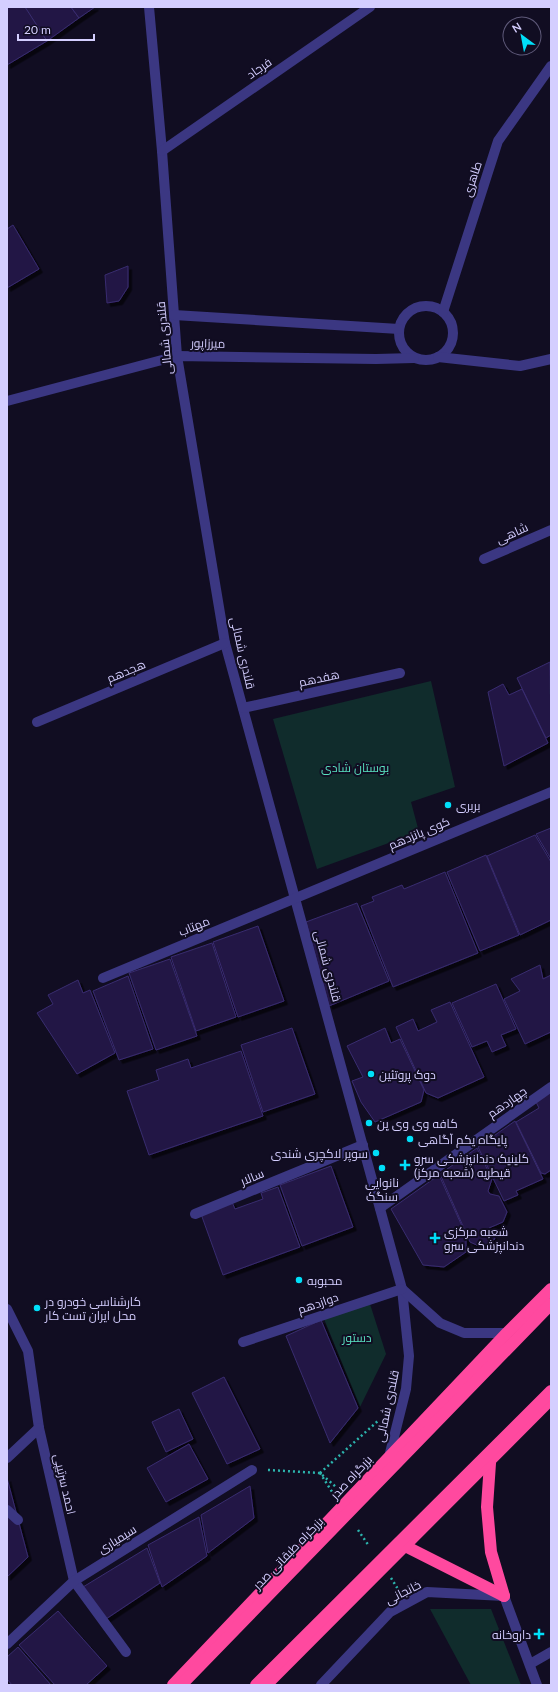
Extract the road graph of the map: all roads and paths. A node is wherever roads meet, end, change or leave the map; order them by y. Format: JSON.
{"nodes":[{"id":1,"x":149,"y":7,"type":"edge"},
{"id":2,"x":370,"y":7,"type":"edge"},
{"id":3,"x":551,"y":66,"type":"edge"},
{"id":4,"x":162,"y":151,"type":"junction"},
{"id":5,"x":443,"y":312,"type":"junction"},
{"id":6,"x":174,"y":315,"type":"junction"},
{"id":7,"x":399,"y":329,"type":"junction"},
{"id":8,"x":177,"y":356,"type":"junction"},
{"id":9,"x":438,"y":357,"type":"junction"},
{"id":10,"x":414,"y":358,"type":"junction"},
{"id":11,"x":551,"y":358,"type":"edge"},
{"id":12,"x":7,"y":401,"type":"edge"},
{"id":13,"x":551,"y":530,"type":"edge"},
{"id":14,"x":484,"y":560,"type":"dead end"},
{"id":15,"x":225,"y":644,"type":"junction"},
{"id":16,"x":400,"y":673,"type":"dead end"},
{"id":17,"x":243,"y":708,"type":"junction"},
{"id":18,"x":37,"y":722,"type":"dead end"},
{"id":19,"x":551,"y":792,"type":"edge"},
{"id":20,"x":296,"y":898,"type":"junction"},
{"id":21,"x":103,"y":978,"type":"dead end"},
{"id":22,"x":551,"y":1087,"type":"edge"},
{"id":23,"x":363,"y":1145,"type":"junction"},
{"id":24,"x":380,"y":1208,"type":"junction"},
{"id":25,"x":195,"y":1214,"type":"dead end"},
{"id":26,"x":402,"y":1289,"type":"junction"},
{"id":27,"x":551,"y":1289,"type":"edge"},
{"id":28,"x":551,"y":1304,"type":"edge"},
{"id":29,"x":7,"y":1309,"type":"edge"},
{"id":30,"x":506,"y":1333,"type":"junction"},
{"id":31,"x":243,"y":1342,"type":"dead end"},
{"id":32,"x":551,"y":1391,"type":"edge"},
{"id":33,"x":551,"y":1399,"type":"edge"},
{"id":34,"x":383,"y":1415,"type":"dead end"},
{"id":35,"x":39,"y":1428,"type":"junction"},
{"id":36,"x":7,"y":1458,"type":"edge"},
{"id":37,"x":389,"y":1458,"type":"junction"},
{"id":38,"x":490,"y":1462,"type":"junction"},
{"id":39,"x":252,"y":1470,"type":"joint"},
{"id":40,"x":320,"y":1473,"type":"junction"},
{"id":41,"x":337,"y":1498,"type":"dead end"},
{"id":42,"x":7,"y":1510,"type":"edge"},
{"id":43,"x":18,"y":1520,"type":"dead end"},
{"id":44,"x":354,"y":1524,"type":"dead end"},
{"id":45,"x":405,"y":1546,"type":"junction"},
{"id":46,"x":371,"y":1549,"type":"dead end"},
{"id":47,"x":388,"y":1575,"type":"dead end"},
{"id":48,"x":74,"y":1580,"type":"junction"},
{"id":49,"x":401,"y":1594,"type":"dead end"},
{"id":50,"x":504,"y":1596,"type":"junction"},
{"id":51,"x":7,"y":1644,"type":"edge"},
{"id":52,"x":126,"y":1652,"type":"dead end"},
{"id":53,"x":551,"y":1652,"type":"edge"},
{"id":54,"x":530,"y":1664,"type":"junction"},
{"id":55,"x":172,"y":1685,"type":"edge"},
{"id":56,"x":181,"y":1685,"type":"edge"},
{"id":57,"x":256,"y":1685,"type":"edge"},
{"id":58,"x":266,"y":1685,"type":"edge"},
{"id":59,"x":321,"y":1685,"type":"edge"},
{"id":60,"x":537,"y":1685,"type":"edge"}],
"edges":[{"from":1,"to":4,"type":"street","name":"قلندری شمالی"},
{"from":2,"to":4,"type":"street","name":"فرجاد"},
{"from":3,"to":5,"type":"street","name":"طاهری"},
{"from":4,"to":6,"type":"street","name":"قلندری شمالی"},
{"from":5,"to":7,"type":"street"},
{"from":5,"to":9,"type":"street"},
{"from":6,"to":7,"type":"street","name":"میرزاپور"},
{"from":6,"to":8,"type":"street","name":"قلندری شمالی"},
{"from":7,"to":10,"type":"street"},
{"from":8,"to":10,"type":"street","name":"میرزاپور"},
{"from":8,"to":12,"type":"street","name":"میرزاپور"},
{"from":8,"to":15,"type":"street","name":"قلندری شمالی"},
{"from":9,"to":10,"type":"street"},
{"from":9,"to":11,"type":"street"},
{"from":13,"to":14,"type":"street","name":"شاهی"},
{"from":15,"to":17,"type":"street","name":"قلندری شمالی"},
{"from":15,"to":18,"type":"street","name":"هجدهم"},
{"from":16,"to":17,"type":"street","name":"هفدهم"},
{"from":17,"to":20,"type":"street","name":"قلندری شمالی"},
{"from":19,"to":20,"type":"street","name":"کوی پانزدهم"},
{"from":20,"to":21,"type":"street","name":"مهتاب"},
{"from":20,"to":23,"type":"street","name":"قلندری شمالی"},
{"from":22,"to":24,"type":"street","name":"چهاردهم"},
{"from":23,"to":24,"type":"street","name":"قلندری شمالی"},
{"from":23,"to":25,"type":"street","name":"سالار"},
{"from":24,"to":26,"type":"street","name":"قلندری شمالی"},
{"from":26,"to":30,"type":"street"},
{"from":26,"to":31,"type":"street","name":"دوازدهم"},
{"from":26,"to":37,"type":"street","name":"قلندری شمالی"},
{"from":27,"to":30,"type":"highway","name":"بزرگراه صدر"},
{"from":28,"to":56,"type":"highway","name":"بزرگراه طبقاتی صدر","bridge":true},
{"from":29,"to":35,"type":"street","name":"احمد سرتیپی"},
{"from":30,"to":37,"type":"highway","name":"بزرگراه صدر"},
{"from":32,"to":57,"type":"highway","bridge":true},
{"from":33,"to":38,"type":"highway"},
{"from":34,"to":40,"type":"path"},
{"from":35,"to":36,"type":"street"},
{"from":35,"to":48,"type":"street","name":"احمد سرتیپی"},
{"from":37,"to":55,"type":"highway","name":"بزرگراه صدر"},
{"from":38,"to":45,"type":"highway"},
{"from":38,"to":50,"type":"highway"},
{"from":39,"to":40,"type":"path"},
{"from":39,"to":48,"type":"street","name":"سیمیاری"},
{"from":40,"to":41,"type":"path","bridge":true},
{"from":42,"to":43,"type":"street"},
{"from":44,"to":46,"type":"path","bridge":true},
{"from":45,"to":50,"type":"highway"},
{"from":45,"to":58,"type":"highway"},
{"from":47,"to":49,"type":"path","bridge":true},
{"from":48,"to":51,"type":"street","name":"سیمیاری"},
{"from":48,"to":52,"type":"street","name":"احمد سرتیپی"},
{"from":50,"to":54,"type":"street"},
{"from":50,"to":59,"type":"street","name":"خانجانی"},
{"from":53,"to":54,"type":"street"},
{"from":54,"to":60,"type":"street"}]}
